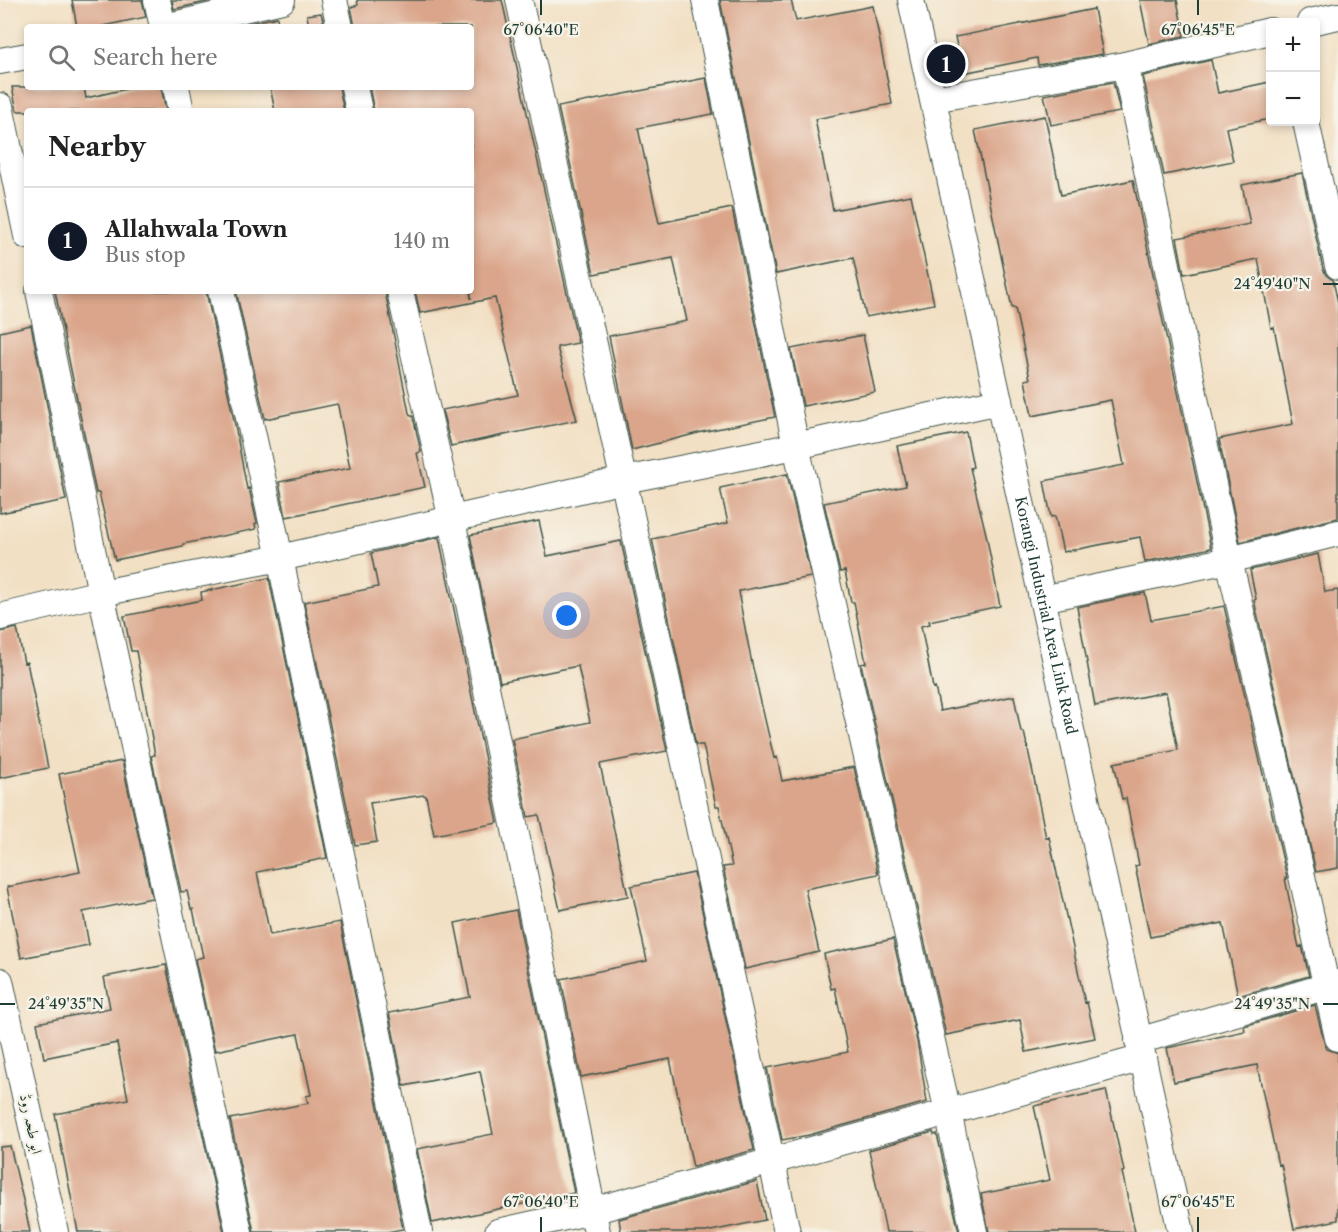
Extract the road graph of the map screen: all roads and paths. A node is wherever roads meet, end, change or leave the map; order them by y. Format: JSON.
{"nodes":[{"id":1,"x":157,"y":0,"type":"edge"},
{"id":2,"x":282,"y":0,"type":"edge"},
{"id":3,"x":334,"y":0,"type":"edge"},
{"id":4,"x":519,"y":0,"type":"edge"},
{"id":5,"x":705,"y":0,"type":"edge"},
{"id":6,"x":911,"y":0,"type":"edge"},
{"id":7,"x":1338,"y":16,"type":"edge"},
{"id":8,"x":1320,"y":20,"type":"edge"},
{"id":9,"x":163,"y":24,"type":"edge"},
{"id":10,"x":177,"y":24,"type":"edge"},
{"id":11,"x":339,"y":24,"type":"edge"},
{"id":12,"x":1266,"y":33,"type":"edge"},
{"id":13,"x":24,"y":57,"type":"edge"},
{"id":14,"x":0,"y":62,"type":"edge"},
{"id":15,"x":1125,"y":65,"type":"junction"},
{"id":16,"x":177,"y":90,"type":"edge"},
{"id":17,"x":355,"y":90,"type":"edge"},
{"id":18,"x":933,"y":99,"type":"junction"},
{"id":19,"x":0,"y":106,"type":"edge"},
{"id":20,"x":180,"y":108,"type":"edge"},
{"id":21,"x":358,"y":108,"type":"edge"},
{"id":22,"x":1307,"y":126,"type":"edge"},
{"id":23,"x":24,"y":222,"type":"edge"},
{"id":24,"x":1338,"y":266,"type":"edge"},
{"id":25,"x":40,"y":294,"type":"edge"},
{"id":26,"x":222,"y":294,"type":"edge"},
{"id":27,"x":401,"y":294,"type":"edge"},
{"id":28,"x":999,"y":401,"type":"junction"},
{"id":29,"x":796,"y":446,"type":"junction"},
{"id":30,"x":624,"y":480,"type":"junction"},
{"id":31,"x":452,"y":520,"type":"junction"},
{"id":32,"x":1338,"y":533,"type":"edge"},
{"id":33,"x":280,"y":558,"type":"junction"},
{"id":34,"x":1229,"y":560,"type":"junction"},
{"id":35,"x":101,"y":593,"type":"junction"},
{"id":36,"x":1042,"y":599,"type":"junction"},
{"id":37,"x":0,"y":617,"type":"edge"},
{"id":38,"x":0,"y":981,"type":"edge"},
{"id":39,"x":1332,"y":984,"type":"edge"},
{"id":40,"x":1338,"y":1038,"type":"edge"},
{"id":41,"x":1140,"y":1049,"type":"junction"},
{"id":42,"x":948,"y":1112,"type":"junction"},
{"id":43,"x":772,"y":1161,"type":"junction"},
{"id":44,"x":595,"y":1221,"type":"edge"},
{"id":45,"x":55,"y":1232,"type":"edge"},
{"id":46,"x":239,"y":1232,"type":"edge"},
{"id":47,"x":419,"y":1232,"type":"edge"},
{"id":48,"x":498,"y":1232,"type":"edge"},
{"id":49,"x":787,"y":1232,"type":"edge"},
{"id":50,"x":974,"y":1232,"type":"edge"},
{"id":51,"x":1181,"y":1232,"type":"edge"}],
"edges":[{"from":1,"to":9,"type":"street"},
{"from":2,"to":10,"type":"street"},
{"from":3,"to":11,"type":"street"},
{"from":4,"to":30,"type":"street"},
{"from":5,"to":29,"type":"street"},
{"from":6,"to":18,"type":"street","name":"Korangi Industrial Area Link Road"},
{"from":7,"to":8,"type":"street"},
{"from":12,"to":15,"type":"street"},
{"from":13,"to":14,"type":"street"},
{"from":15,"to":18,"type":"street"},
{"from":15,"to":34,"type":"street"},
{"from":16,"to":20,"type":"street"},
{"from":17,"to":21,"type":"street"},
{"from":18,"to":28,"type":"street","name":"Korangi Industrial Area Link Road"},
{"from":19,"to":23,"type":"street"},
{"from":22,"to":24,"type":"street"},
{"from":25,"to":35,"type":"street"},
{"from":26,"to":33,"type":"street"},
{"from":27,"to":31,"type":"street"},
{"from":28,"to":29,"type":"street"},
{"from":28,"to":36,"type":"street","name":"Korangi Industrial Area Link Road"},
{"from":29,"to":30,"type":"street"},
{"from":29,"to":42,"type":"street"},
{"from":30,"to":31,"type":"street"},
{"from":30,"to":43,"type":"street"},
{"from":31,"to":33,"type":"street"},
{"from":31,"to":44,"type":"street"},
{"from":32,"to":34,"type":"street"},
{"from":33,"to":35,"type":"street"},
{"from":33,"to":47,"type":"street"},
{"from":34,"to":36,"type":"street"},
{"from":34,"to":39,"type":"street"},
{"from":35,"to":37,"type":"street"},
{"from":35,"to":46,"type":"street"},
{"from":36,"to":41,"type":"street","name":"Korangi Industrial Area Link Road"},
{"from":38,"to":45,"type":"street","name":"ابو طحہ روڈ"},
{"from":39,"to":40,"type":"street"},
{"from":39,"to":41,"type":"street"},
{"from":41,"to":42,"type":"street"},
{"from":41,"to":51,"type":"street","name":"Korangi Industrial Area Link Road"},
{"from":42,"to":43,"type":"street"},
{"from":42,"to":50,"type":"street"},
{"from":43,"to":44,"type":"street"},
{"from":43,"to":49,"type":"street"},
{"from":44,"to":48,"type":"street"}]}
